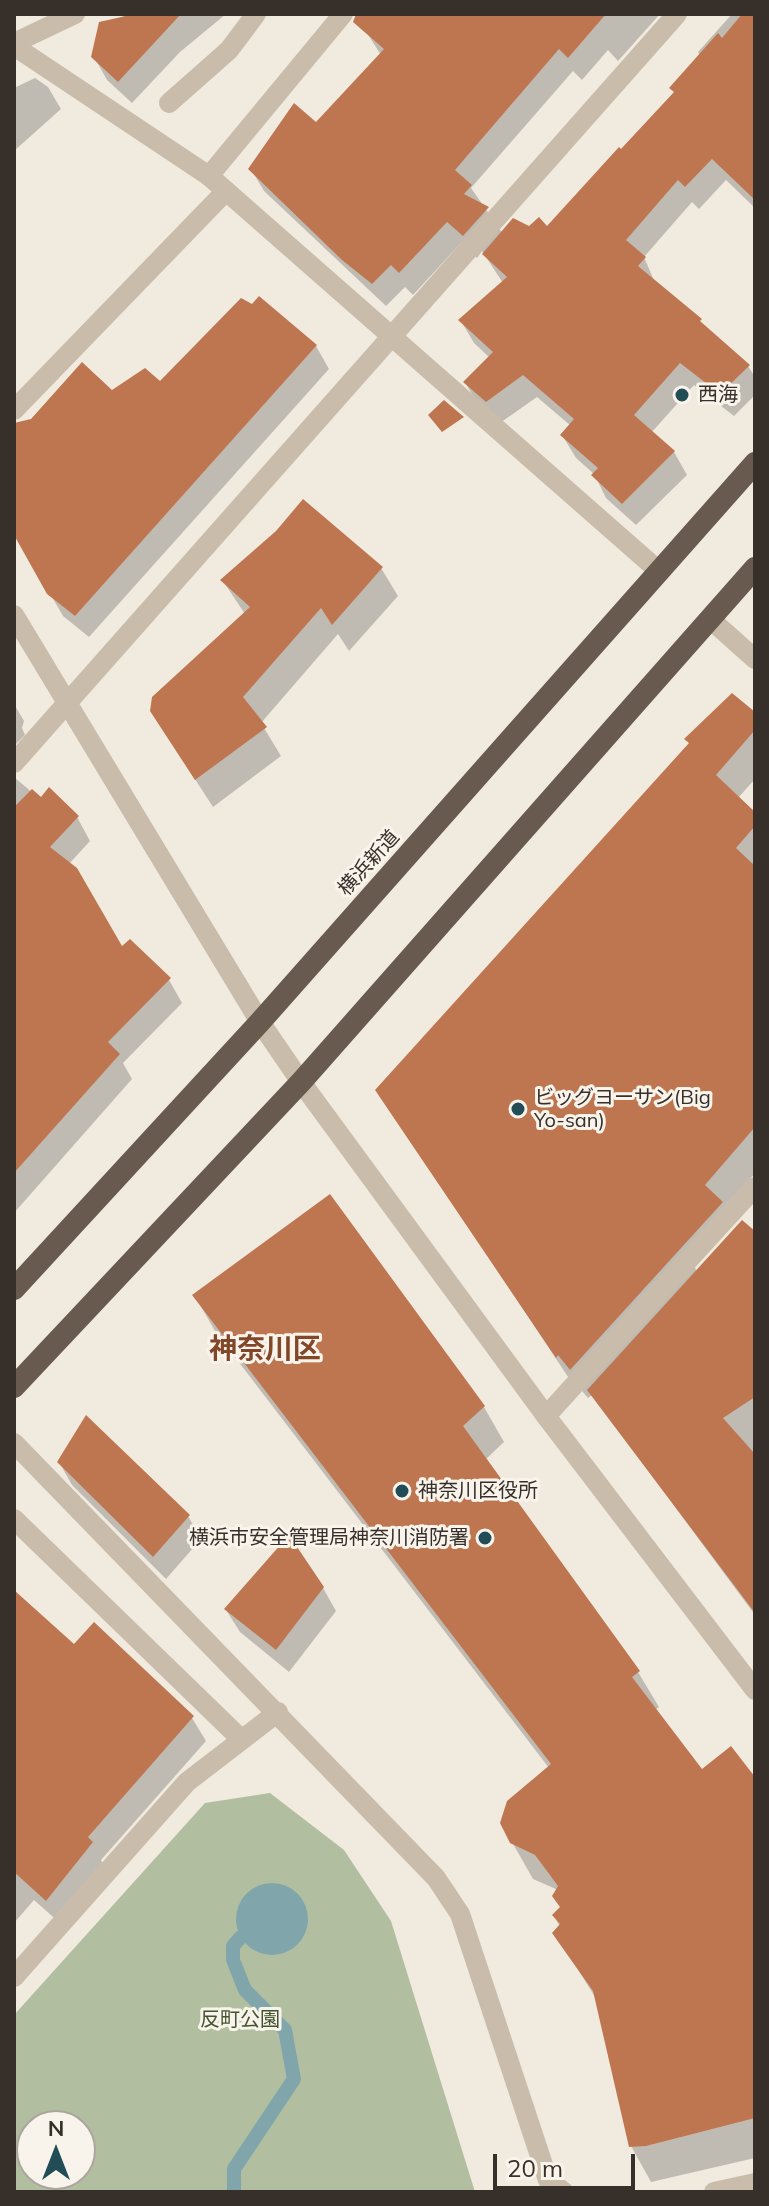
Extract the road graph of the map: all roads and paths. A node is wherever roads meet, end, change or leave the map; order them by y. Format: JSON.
{"nodes":[{"id":1,"x":75,"y":14,"type":"edge"},
{"id":2,"x":256,"y":14,"type":"edge"},
{"id":3,"x":343,"y":14,"type":"edge"},
{"id":4,"x":677,"y":14,"type":"edge"},
{"id":5,"x":14,"y":44,"type":"edge"},
{"id":6,"x":169,"y":103,"type":"dead end"},
{"id":7,"x":209,"y":176,"type":"junction"},
{"id":8,"x":226,"y":191,"type":"junction"},
{"id":9,"x":390,"y":335,"type":"junction"},
{"id":10,"x":14,"y":410,"type":"edge"},
{"id":11,"x":755,"y":463,"type":"edge"},
{"id":12,"x":755,"y":568,"type":"edge"},
{"id":13,"x":660,"y":572,"type":"junction"},
{"id":14,"x":14,"y":615,"type":"edge"},
{"id":15,"x":710,"y":619,"type":"junction"},
{"id":16,"x":755,"y":659,"type":"edge"},
{"id":17,"x":70,"y":703,"type":"junction"},
{"id":18,"x":14,"y":763,"type":"edge"},
{"id":19,"x":260,"y":1022,"type":"junction"},
{"id":20,"x":301,"y":1082,"type":"junction"},
{"id":21,"x":755,"y":1187,"type":"edge"},
{"id":22,"x":14,"y":1289,"type":"edge"},
{"id":23,"x":14,"y":1387,"type":"edge"},
{"id":24,"x":546,"y":1416,"type":"junction"},
{"id":25,"x":14,"y":1443,"type":"edge"},
{"id":26,"x":14,"y":1519,"type":"edge"},
{"id":27,"x":755,"y":1690,"type":"edge"},
{"id":28,"x":278,"y":1712,"type":"junction"},
{"id":29,"x":242,"y":1740,"type":"junction"},
{"id":30,"x":14,"y":1977,"type":"edge"},
{"id":31,"x":755,"y":2183,"type":"edge"},
{"id":32,"x":564,"y":2192,"type":"edge"},
{"id":33,"x":714,"y":2192,"type":"edge"}],
"edges":[{"from":1,"to":5,"type":"street"},
{"from":2,"to":6,"type":"street"},
{"from":3,"to":7,"type":"street"},
{"from":4,"to":9,"type":"street"},
{"from":5,"to":7,"type":"street"},
{"from":7,"to":8,"type":"street"},
{"from":8,"to":9,"type":"street"},
{"from":8,"to":10,"type":"street"},
{"from":9,"to":13,"type":"street"},
{"from":9,"to":17,"type":"street"},
{"from":11,"to":13,"type":"highway","name":"横浜新道"},
{"from":12,"to":15,"type":"highway"},
{"from":13,"to":19,"type":"highway","name":"横浜新道"},
{"from":14,"to":17,"type":"street"},
{"from":15,"to":16,"type":"street"},
{"from":15,"to":20,"type":"highway"},
{"from":17,"to":18,"type":"street"},
{"from":17,"to":19,"type":"street"},
{"from":19,"to":20,"type":"street"},
{"from":19,"to":22,"type":"highway","name":"横浜新道"},
{"from":20,"to":23,"type":"highway"},
{"from":20,"to":24,"type":"street"},
{"from":21,"to":24,"type":"street"},
{"from":24,"to":27,"type":"street"},
{"from":25,"to":28,"type":"street"},
{"from":26,"to":29,"type":"street"},
{"from":28,"to":29,"type":"street"},
{"from":28,"to":32,"type":"street"},
{"from":29,"to":30,"type":"street"},
{"from":31,"to":33,"type":"street"}]}
